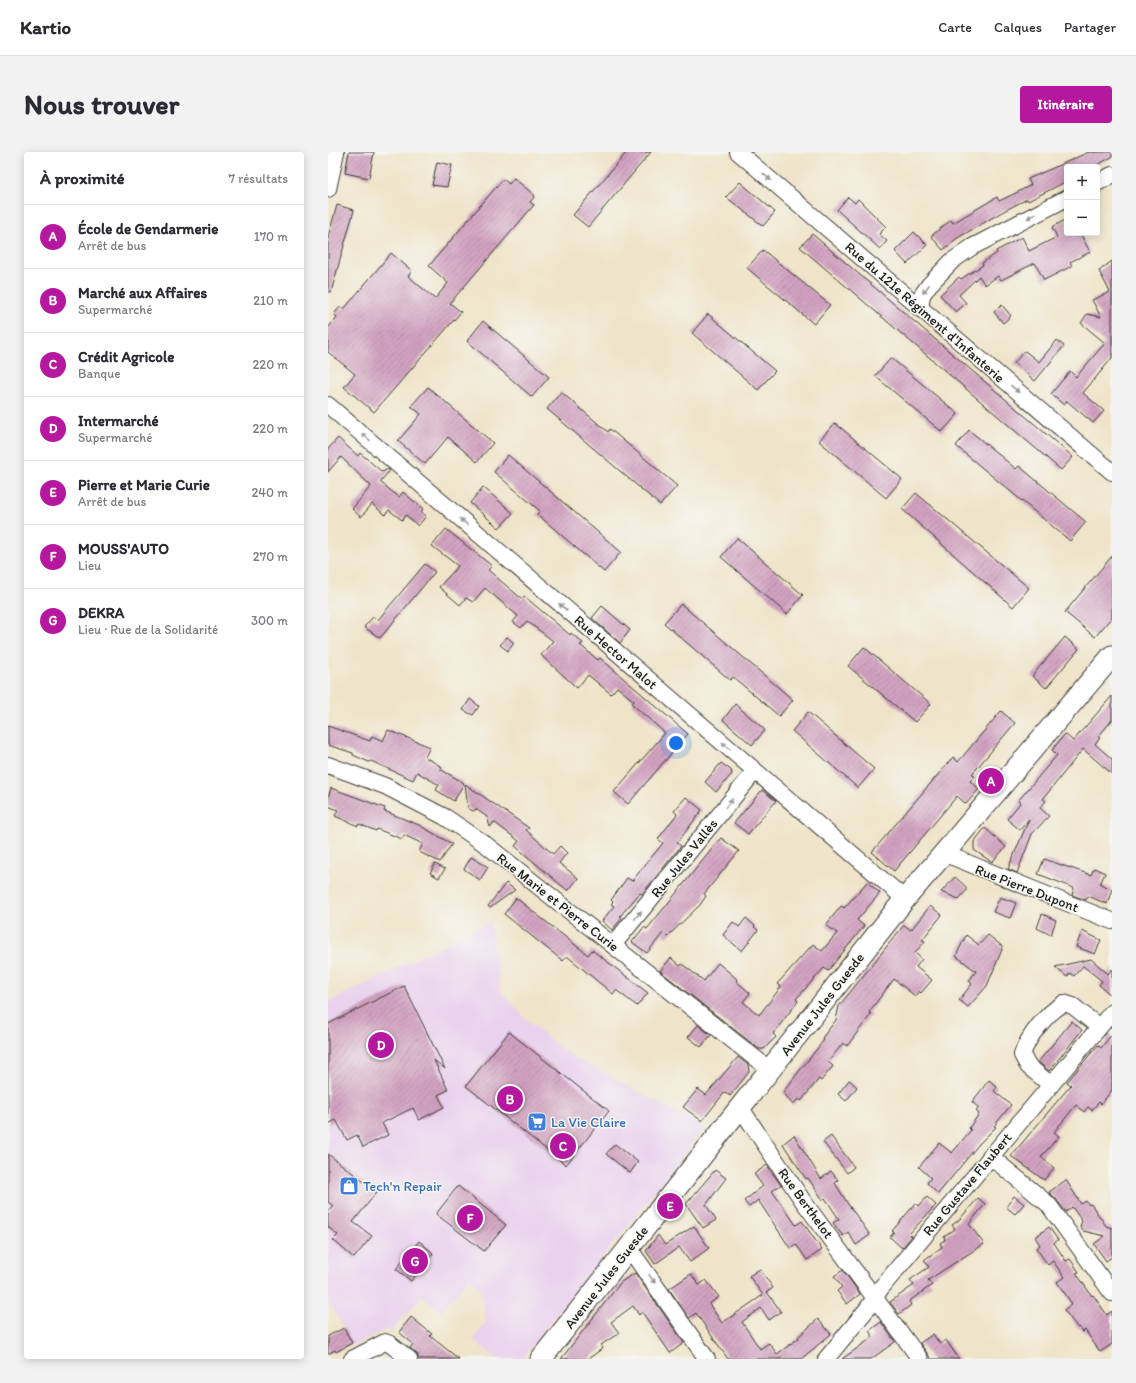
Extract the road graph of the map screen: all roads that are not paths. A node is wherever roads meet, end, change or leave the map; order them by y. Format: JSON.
{"nodes":[{"id":1,"x":336,"y":152,"type":"edge"},
{"id":2,"x":738,"y":152,"type":"edge"},
{"id":3,"x":1112,"y":175,"type":"edge"},
{"id":4,"x":1100,"y":181,"type":"edge"},
{"id":5,"x":328,"y":189,"type":"edge"},
{"id":6,"x":1064,"y":200,"type":"edge"},
{"id":7,"x":920,"y":309,"type":"junction"},
{"id":8,"x":328,"y":405,"type":"edge"},
{"id":9,"x":1112,"y":472,"type":"edge"},
{"id":10,"x":1112,"y":656,"type":"edge"},
{"id":11,"x":328,"y":765,"type":"edge"},
{"id":12,"x":755,"y":771,"type":"junction"},
{"id":13,"x":943,"y":853,"type":"junction"},
{"id":14,"x":905,"y":899,"type":"junction"},
{"id":15,"x":1112,"y":920,"type":"edge"},
{"id":16,"x":613,"y":945,"type":"junction"},
{"id":17,"x":1112,"y":1012,"type":"edge"},
{"id":18,"x":1099,"y":1027,"type":"junction"},
{"id":19,"x":770,"y":1070,"type":"junction"},
{"id":20,"x":1051,"y":1085,"type":"junction"},
{"id":21,"x":740,"y":1107,"type":"junction"},
{"id":22,"x":990,"y":1156,"type":"junction"},
{"id":23,"x":629,"y":1248,"type":"junction"},
{"id":24,"x":1111,"y":1290,"type":"edge"},
{"id":25,"x":875,"y":1297,"type":"junction"},
{"id":26,"x":352,"y":1359,"type":"edge"},
{"id":27,"x":409,"y":1359,"type":"edge"},
{"id":28,"x":541,"y":1359,"type":"edge"},
{"id":29,"x":707,"y":1359,"type":"edge"},
{"id":30,"x":826,"y":1359,"type":"edge"},
{"id":31,"x":920,"y":1359,"type":"edge"}],
"edges":[{"from":1,"to":5,"type":"street"},
{"from":2,"to":7,"type":"street","name":"Rue du 121e Régiment d'Infanterie","one_way":true},
{"from":3,"to":4,"type":"street"},
{"from":6,"to":7,"type":"street","one_way":true},
{"from":7,"to":9,"type":"street","name":"Rue du 121e Régiment d'Infanterie","one_way":true},
{"from":12,"to":8,"type":"street","name":"Rue Hector Malot","one_way":true},
{"from":10,"to":13,"type":"main road","name":"Avenue Jules Guesde"},
{"from":11,"to":16,"type":"street","name":"Rue Marie et Pierre Curie"},
{"from":12,"to":14,"type":"street","name":"Rue Hector Malot"},
{"from":16,"to":12,"type":"street","name":"Rue Jules Vallès","one_way":true},
{"from":13,"to":14,"type":"main road","name":"Avenue Jules Guesde"},
{"from":13,"to":15,"type":"street","name":"Rue Pierre Dupont"},
{"from":14,"to":19,"type":"main road","name":"Avenue Jules Guesde"},
{"from":16,"to":19,"type":"street","name":"Rue Marie et Pierre Curie"},
{"from":17,"to":18,"type":"street","name":"Rue Gustave Flaubert"},
{"from":18,"to":20,"type":"street","name":"Rue Gustave Flaubert"},
{"from":18,"to":20,"type":"street"},
{"from":19,"to":21,"type":"main road","name":"Avenue Jules Guesde"},
{"from":20,"to":22,"type":"street","name":"Rue Gustave Flaubert"},
{"from":21,"to":23,"type":"main road","name":"Avenue Jules Guesde"},
{"from":21,"to":25,"type":"street","name":"Rue Berthelot"},
{"from":22,"to":24,"type":"street"},
{"from":22,"to":25,"type":"street","name":"Rue Gustave Flaubert"},
{"from":23,"to":28,"type":"main road","name":"Avenue Jules Guesde"},
{"from":23,"to":29,"type":"street","one_way":true},
{"from":25,"to":30,"type":"street","name":"Rue Gustave Flaubert"},
{"from":25,"to":31,"type":"street","name":"Rue Berthelot"},
{"from":26,"to":27,"type":"street"}]}
